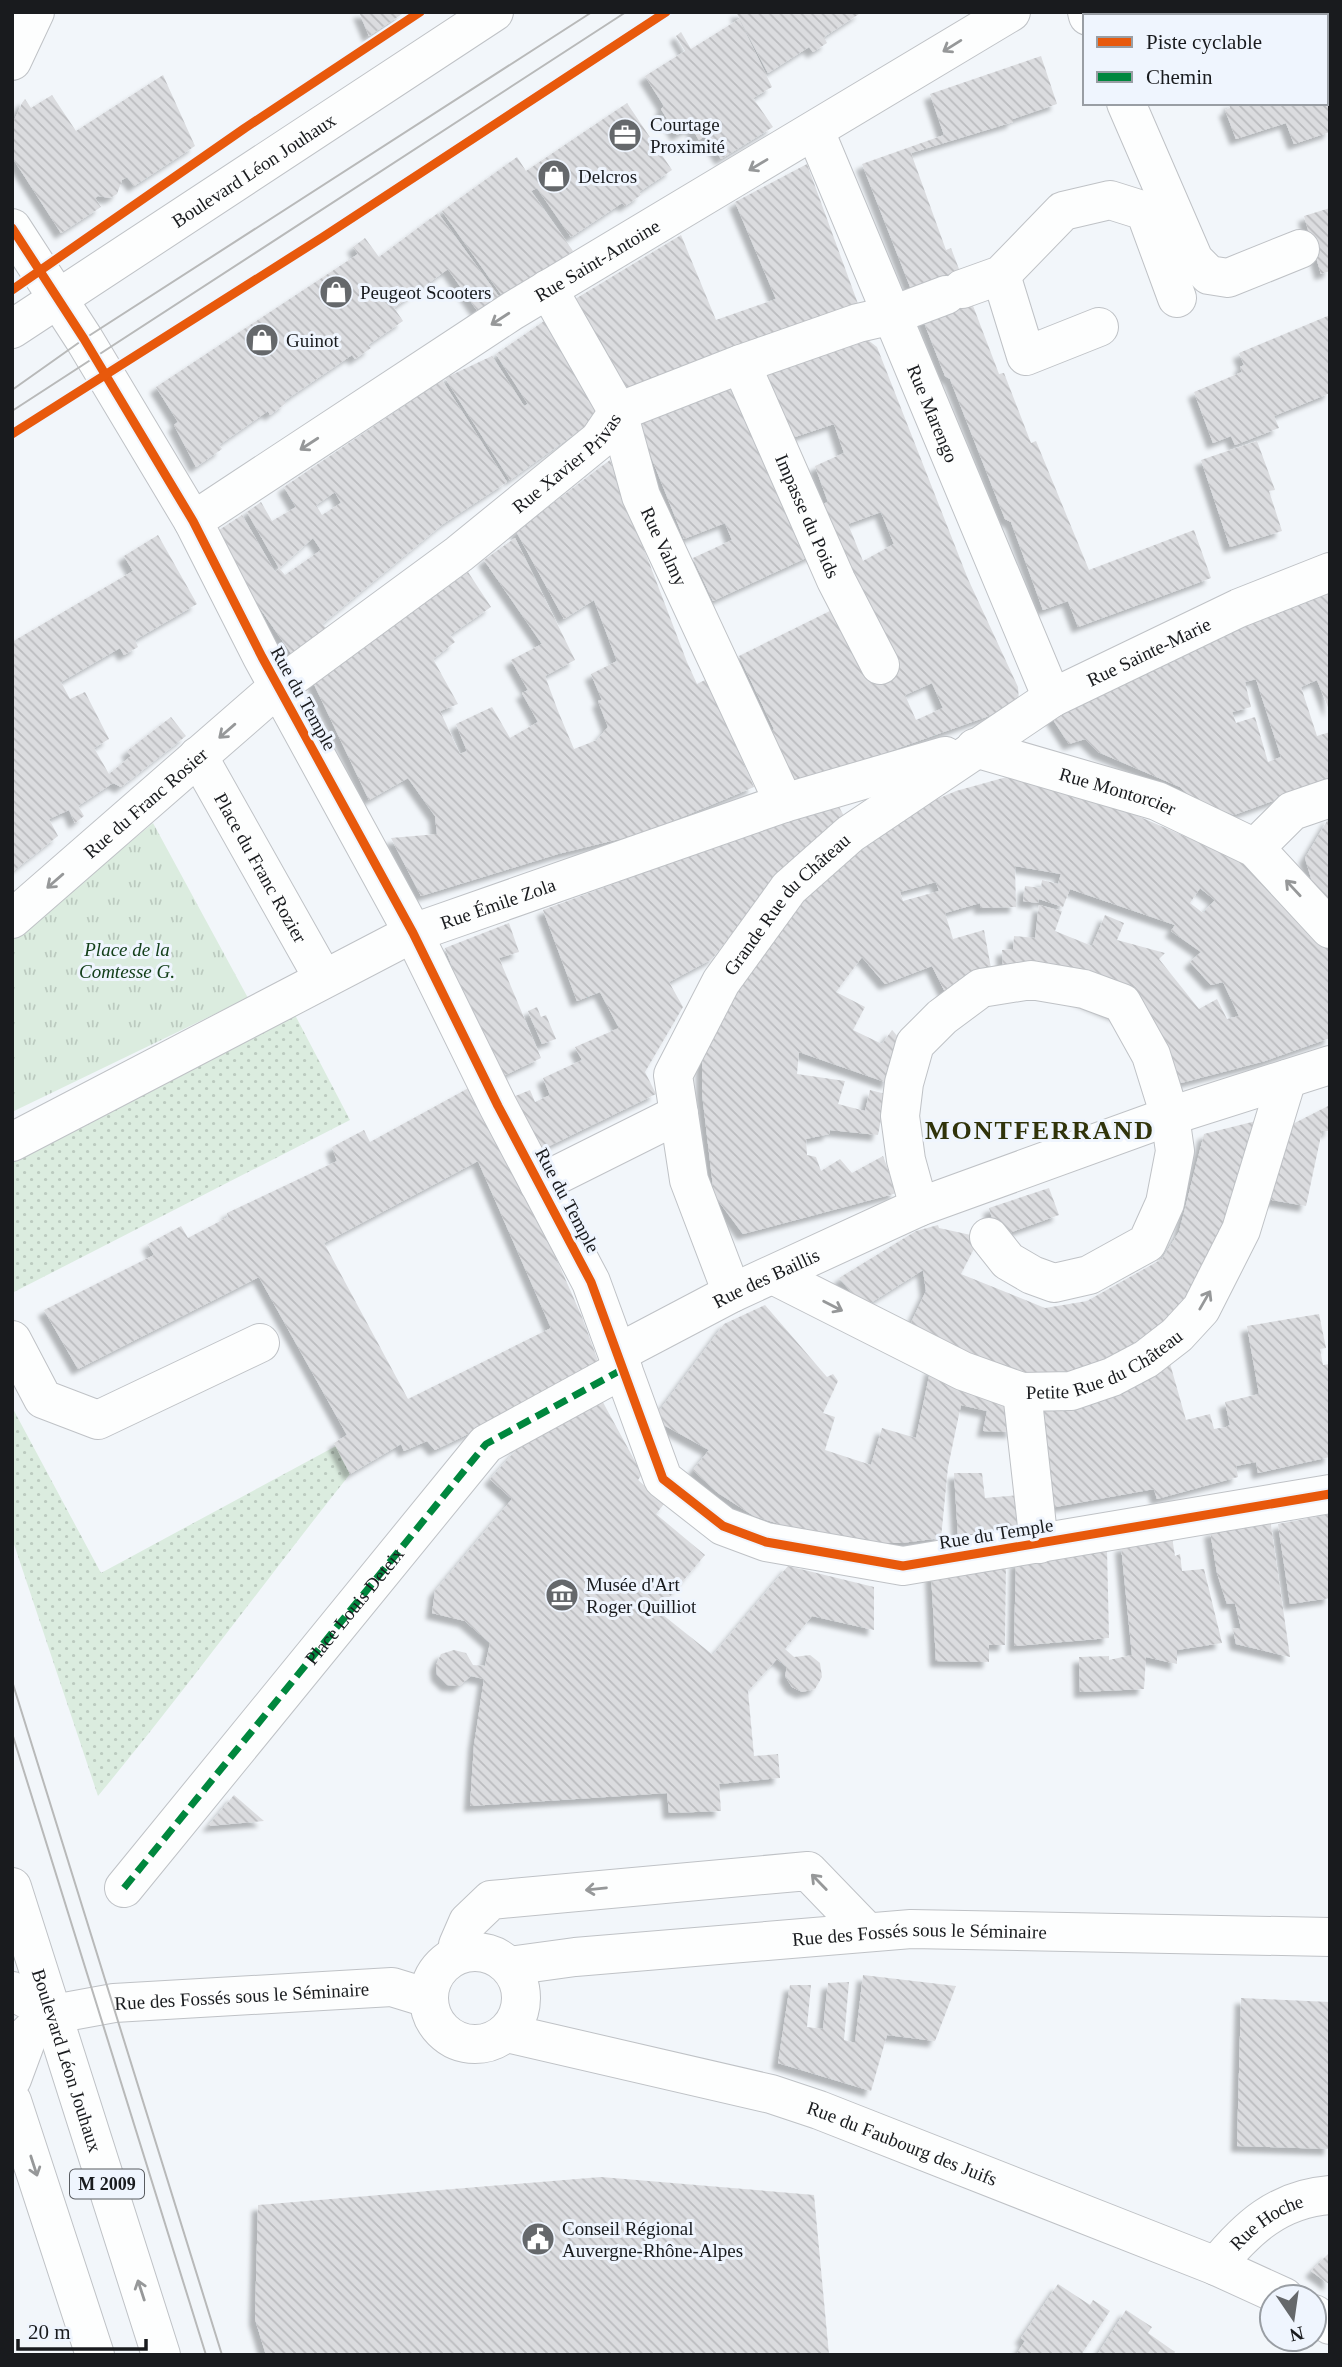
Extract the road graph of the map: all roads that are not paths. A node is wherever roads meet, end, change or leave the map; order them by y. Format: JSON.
{"nodes":[{"id":1,"x":35,"y":12,"type":"edge"},
{"id":2,"x":494,"y":12,"type":"edge"},
{"id":3,"x":1011,"y":12,"type":"edge"},
{"id":4,"x":12,"y":61,"type":"edge"},
{"id":5,"x":1127,"y":105,"type":"edge"},
{"id":6,"x":815,"y":131,"type":"junction"},
{"id":7,"x":12,"y":228,"type":"edge"},
{"id":8,"x":1300,"y":249,"type":"dead end"},
{"id":9,"x":1000,"y":275,"type":"junction"},
{"id":10,"x":548,"y":289,"type":"junction"},
{"id":11,"x":58,"y":298,"type":"junction"},
{"id":12,"x":1177,"y":298,"type":"dead end"},
{"id":13,"x":893,"y":315,"type":"junction"},
{"id":14,"x":1099,"y":327,"type":"dead end"},
{"id":15,"x":12,"y":329,"type":"edge"},
{"id":16,"x":741,"y":364,"type":"junction"},
{"id":17,"x":618,"y":412,"type":"junction"},
{"id":18,"x":193,"y":521,"type":"junction"},
{"id":19,"x":1330,"y":572,"type":"edge"},
{"id":20,"x":880,"y":665,"type":"dead end"},
{"id":21,"x":278,"y":687,"type":"junction"},
{"id":22,"x":1052,"y":698,"type":"junction"},
{"id":23,"x":975,"y":748,"type":"junction"},
{"id":24,"x":198,"y":756,"type":"junction"},
{"id":25,"x":1330,"y":798,"type":"edge"},
{"id":26,"x":784,"y":803,"type":"junction"},
{"id":27,"x":1255,"y":848,"type":"junction"},
{"id":28,"x":12,"y":919,"type":"edge"},
{"id":29,"x":1330,"y":929,"type":"edge"},
{"id":30,"x":413,"y":933,"type":"junction"},
{"id":31,"x":323,"y":978,"type":"junction"},
{"id":32,"x":1330,"y":1065,"type":"edge"},
{"id":33,"x":1287,"y":1079,"type":"junction"},
{"id":34,"x":1182,"y":1113,"type":"junction"},
{"id":35,"x":679,"y":1114,"type":"junction"},
{"id":36,"x":12,"y":1142,"type":"edge"},
{"id":37,"x":540,"y":1184,"type":"junction"},
{"id":38,"x":919,"y":1207,"type":"junction"},
{"id":39,"x":989,"y":1237,"type":"dead end"},
{"id":40,"x":773,"y":1275,"type":"junction"},
{"id":41,"x":732,"y":1293,"type":"junction"},
{"id":42,"x":12,"y":1340,"type":"edge"},
{"id":43,"x":260,"y":1343,"type":"dead end"},
{"id":44,"x":620,"y":1361,"type":"junction"},
{"id":45,"x":1022,"y":1392,"type":"junction"},
{"id":46,"x":1330,"y":1494,"type":"edge"},
{"id":47,"x":1039,"y":1544,"type":"junction"},
{"id":48,"x":12,"y":1887,"type":"edge"},
{"id":49,"x":124,"y":1888,"type":"dead end"},
{"id":50,"x":866,"y":1931,"type":"junction"},
{"id":51,"x":1330,"y":1937,"type":"edge"},
{"id":52,"x":463,"y":1952,"type":"junction"},
{"id":53,"x":510,"y":1966,"type":"junction"},
{"id":54,"x":12,"y":1991,"type":"edge"},
{"id":55,"x":428,"y":1998,"type":"junction"},
{"id":56,"x":54,"y":2014,"type":"junction"},
{"id":57,"x":507,"y":2033,"type":"junction"},
{"id":58,"x":12,"y":2079,"type":"edge"},
{"id":59,"x":12,"y":2101,"type":"edge"},
{"id":60,"x":1330,"y":2195,"type":"edge"},
{"id":61,"x":1216,"y":2266,"type":"junction"},
{"id":62,"x":1258,"y":2285,"type":"edge"},
{"id":63,"x":95,"y":2355,"type":"edge"},
{"id":64,"x":161,"y":2355,"type":"edge"}],
"edges":[{"from":1,"to":4,"type":"street"},
{"from":2,"to":11,"type":"street","name":"Boulevard Léon Jouhaux"},
{"from":3,"to":6,"type":"street","name":"Rue Saint-Antoine","one_way":true},
{"from":5,"to":8,"type":"street"},
{"from":6,"to":10,"type":"street","name":"Rue Saint-Antoine","one_way":true},
{"from":6,"to":13,"type":"street","name":"Rue Marengo"},
{"from":7,"to":11,"type":"street","name":"Rue du Temple"},
{"from":9,"to":12,"type":"street"},
{"from":9,"to":13,"type":"street","name":"Rue Xavier Privas"},
{"from":9,"to":14,"type":"street"},
{"from":10,"to":17,"type":"street","name":"Rue Valmy"},
{"from":10,"to":18,"type":"street","name":"Rue Saint-Antoine","one_way":true},
{"from":11,"to":15,"type":"street","name":"Boulevard Léon Jouhaux"},
{"from":11,"to":18,"type":"street","name":"Rue du Temple"},
{"from":13,"to":16,"type":"street","name":"Rue Xavier Privas"},
{"from":13,"to":22,"type":"street","name":"Rue Marengo"},
{"from":16,"to":17,"type":"street","name":"Rue Xavier Privas"},
{"from":16,"to":20,"type":"street","name":"Impasse du Poids"},
{"from":17,"to":21,"type":"street","name":"Rue Xavier Privas"},
{"from":17,"to":26,"type":"street","name":"Rue Valmy"},
{"from":18,"to":21,"type":"street","name":"Rue du Temple"},
{"from":19,"to":22,"type":"street","name":"Rue Sainte-Marie"},
{"from":21,"to":24,"type":"street","name":"Rue du Franc Rosier","one_way":true},
{"from":21,"to":30,"type":"street","name":"Rue du Temple"},
{"from":22,"to":23,"type":"street","name":"Rue Sainte-Marie"},
{"from":23,"to":26,"type":"street","name":"Rue Émile Zola"},
{"from":23,"to":27,"type":"street","name":"Rue Montorcier"},
{"from":23,"to":35,"type":"street","name":"Grande Rue du Château"},
{"from":24,"to":28,"type":"street","name":"Rue du Franc Rosier","one_way":true},
{"from":24,"to":31,"type":"street","name":"Place du Franc Rozier"},
{"from":25,"to":27,"type":"street"},
{"from":26,"to":30,"type":"street","name":"Rue Émile Zola"},
{"from":29,"to":27,"type":"street","name":"Rue Montorcier","one_way":true},
{"from":30,"to":31,"type":"street","name":"Rue Émile Zola"},
{"from":30,"to":37,"type":"street","name":"Rue du Temple"},
{"from":31,"to":36,"type":"street","name":"Rue Émile Zola"},
{"from":32,"to":33,"type":"street","name":"Rue des Baillis"},
{"from":33,"to":34,"type":"street","name":"Rue des Baillis"},
{"from":45,"to":33,"type":"street","name":"Petite Rue du Château","one_way":true},
{"from":34,"to":38,"type":"street","name":"Rue des Baillis"},
{"from":34,"to":38,"type":"street"},
{"from":34,"to":39,"type":"street"},
{"from":35,"to":37,"type":"street"},
{"from":35,"to":41,"type":"street","name":"Grande Rue du Château"},
{"from":37,"to":44,"type":"street","name":"Rue du Temple"},
{"from":38,"to":40,"type":"street","name":"Rue des Baillis"},
{"from":40,"to":41,"type":"street","name":"Rue des Baillis"},
{"from":40,"to":45,"type":"street","name":"Petite Rue du Château","one_way":true},
{"from":41,"to":44,"type":"street","name":"Rue des Baillis"},
{"from":42,"to":43,"type":"street"},
{"from":44,"to":47,"type":"street","name":"Rue du Temple"},
{"from":44,"to":49,"type":"street","name":"Place Louis Deteix"},
{"from":45,"to":47,"type":"street"},
{"from":46,"to":47,"type":"street","name":"Rue du Temple"},
{"from":48,"to":56,"type":"street","name":"Boulevard Léon Jouhaux","number":"M 2009"},
{"from":50,"to":51,"type":"street","name":"Rue des Fossés sous le Séminaire"},
{"from":50,"to":52,"type":"street","one_way":true},
{"from":50,"to":53,"type":"street","name":"Rue des Fossés sous le Séminaire"},
{"from":52,"to":53,"type":"street"},
{"from":52,"to":55,"type":"street"},
{"from":53,"to":57,"type":"street"},
{"from":54,"to":56,"type":"street"},
{"from":55,"to":56,"type":"street","name":"Rue des Fossés sous le Séminaire"},
{"from":55,"to":57,"type":"street"},
{"from":56,"to":58,"type":"street"},
{"from":64,"to":56,"type":"street","name":"Boulevard Léon Jouhaux","number":"M 2009","one_way":true},
{"from":57,"to":61,"type":"street","name":"Rue du Faubourg des Juifs"},
{"from":59,"to":63,"type":"street","number":"M 2009","one_way":true},
{"from":60,"to":61,"type":"street","name":"Rue Hoche"},
{"from":61,"to":62,"type":"street","name":"Rue du Faubourg des Juifs"}]}
